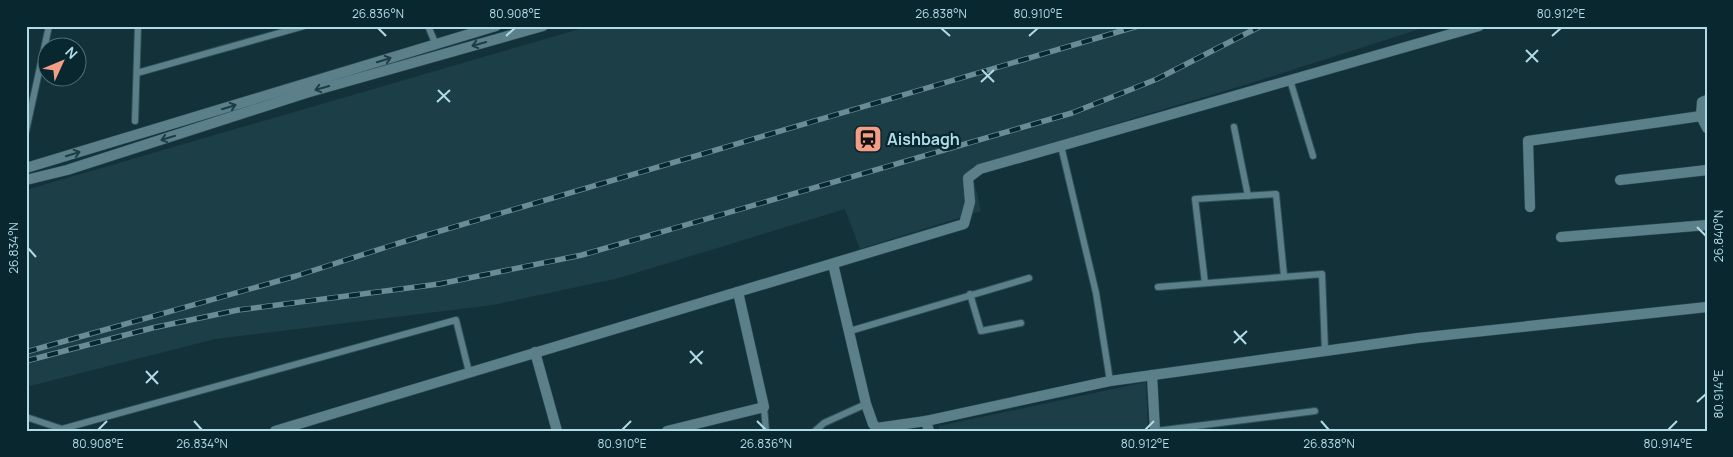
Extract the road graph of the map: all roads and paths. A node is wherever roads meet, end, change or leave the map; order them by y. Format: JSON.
{"nodes":[{"id":1,"x":49,"y":26,"type":"edge"},
{"id":2,"x":138,"y":26,"type":"edge"},
{"id":3,"x":304,"y":26,"type":"edge"},
{"id":4,"x":428,"y":26,"type":"edge"},
{"id":5,"x":496,"y":26,"type":"edge"},
{"id":6,"x":542,"y":26,"type":"edge"},
{"id":7,"x":1479,"y":26,"type":"edge"},
{"id":8,"x":436,"y":45,"type":"junction"},
{"id":9,"x":137,"y":72,"type":"junction"},
{"id":10,"x":1290,"y":80,"type":"junction"},
{"id":11,"x":1707,"y":100,"type":"edge"},
{"id":12,"x":1701,"y":116,"type":"junction"},
{"id":13,"x":135,"y":121,"type":"dead end"},
{"id":14,"x":1234,"y":126,"type":"dead end"},
{"id":15,"x":1707,"y":128,"type":"edge"},
{"id":16,"x":26,"y":131,"type":"edge"},
{"id":17,"x":1061,"y":146,"type":"junction"},
{"id":18,"x":1312,"y":156,"type":"dead end"},
{"id":19,"x":26,"y":168,"type":"edge"},
{"id":20,"x":1707,"y":170,"type":"edge"},
{"id":21,"x":26,"y":180,"type":"edge"},
{"id":22,"x":1620,"y":180,"type":"dead end"},
{"id":23,"x":1248,"y":196,"type":"junction"},
{"id":24,"x":1530,"y":207,"type":"dead end"},
{"id":25,"x":1707,"y":225,"type":"edge"},
{"id":26,"x":1562,"y":237,"type":"dead end"},
{"id":27,"x":833,"y":264,"type":"junction"},
{"id":28,"x":1284,"y":276,"type":"junction"},
{"id":29,"x":1030,"y":278,"type":"dead end"},
{"id":30,"x":1205,"y":283,"type":"junction"},
{"id":31,"x":1158,"y":287,"type":"dead end"},
{"id":32,"x":738,"y":292,"type":"junction"},
{"id":33,"x":970,"y":294,"type":"junction"},
{"id":34,"x":1707,"y":307,"type":"edge"},
{"id":35,"x":1021,"y":323,"type":"dead end"},
{"id":36,"x":850,"y":331,"type":"junction"},
{"id":37,"x":1325,"y":351,"type":"junction"},
{"id":38,"x":535,"y":352,"type":"junction"},
{"id":39,"x":469,"y":372,"type":"junction"},
{"id":40,"x":1152,"y":375,"type":"junction"},
{"id":41,"x":1110,"y":380,"type":"junction"},
{"id":42,"x":866,"y":404,"type":"junction"},
{"id":43,"x":764,"y":407,"type":"junction"},
{"id":44,"x":1315,"y":411,"type":"dead end"},
{"id":45,"x":26,"y":417,"type":"edge"},
{"id":46,"x":928,"y":426,"type":"edge"},
{"id":47,"x":674,"y":430,"type":"edge"},
{"id":48,"x":877,"y":430,"type":"edge"},
{"id":49,"x":275,"y":431,"type":"edge"},
{"id":50,"x":557,"y":431,"type":"edge"},
{"id":51,"x":766,"y":431,"type":"edge"},
{"id":52,"x":815,"y":431,"type":"edge"},
{"id":53,"x":1156,"y":431,"type":"edge"}],
"edges":[{"from":1,"to":16,"type":"lane"},
{"from":2,"to":9,"type":"lane"},
{"from":3,"to":9,"type":"lane"},
{"from":4,"to":8,"type":"lane"},
{"from":5,"to":8,"type":"street"},
{"from":6,"to":21,"type":"street","one_way":true},
{"from":7,"to":10,"type":"street"},
{"from":19,"to":8,"type":"street","one_way":true},
{"from":9,"to":13,"type":"lane"},
{"from":10,"to":17,"type":"street"},
{"from":10,"to":18,"type":"lane"},
{"from":11,"to":12,"type":"street"},
{"from":12,"to":15,"type":"street"},
{"from":12,"to":24,"type":"street"},
{"from":14,"to":23,"type":"lane"},
{"from":17,"to":27,"type":"street"},
{"from":17,"to":41,"type":"lane"},
{"from":20,"to":22,"type":"street"},
{"from":23,"to":28,"type":"lane"},
{"from":23,"to":30,"type":"lane"},
{"from":25,"to":26,"type":"street"},
{"from":27,"to":32,"type":"street"},
{"from":27,"to":36,"type":"street"},
{"from":28,"to":30,"type":"lane"},
{"from":28,"to":37,"type":"lane"},
{"from":29,"to":33,"type":"lane"},
{"from":30,"to":31,"type":"lane"},
{"from":32,"to":38,"type":"street"},
{"from":32,"to":43,"type":"street"},
{"from":33,"to":35,"type":"lane"},
{"from":33,"to":36,"type":"lane"},
{"from":34,"to":37,"type":"street"},
{"from":36,"to":42,"type":"street"},
{"from":37,"to":40,"type":"street"},
{"from":38,"to":39,"type":"street"},
{"from":38,"to":50,"type":"street"},
{"from":39,"to":45,"type":"lane"},
{"from":39,"to":49,"type":"street"},
{"from":40,"to":41,"type":"street"},
{"from":40,"to":53,"type":"street"},
{"from":41,"to":46,"type":"street"},
{"from":42,"to":48,"type":"street"},
{"from":42,"to":52,"type":"lane"},
{"from":43,"to":47,"type":"street"},
{"from":43,"to":51,"type":"lane"},
{"from":44,"to":53,"type":"lane"},
{"from":46,"to":48,"type":"street"}]}
